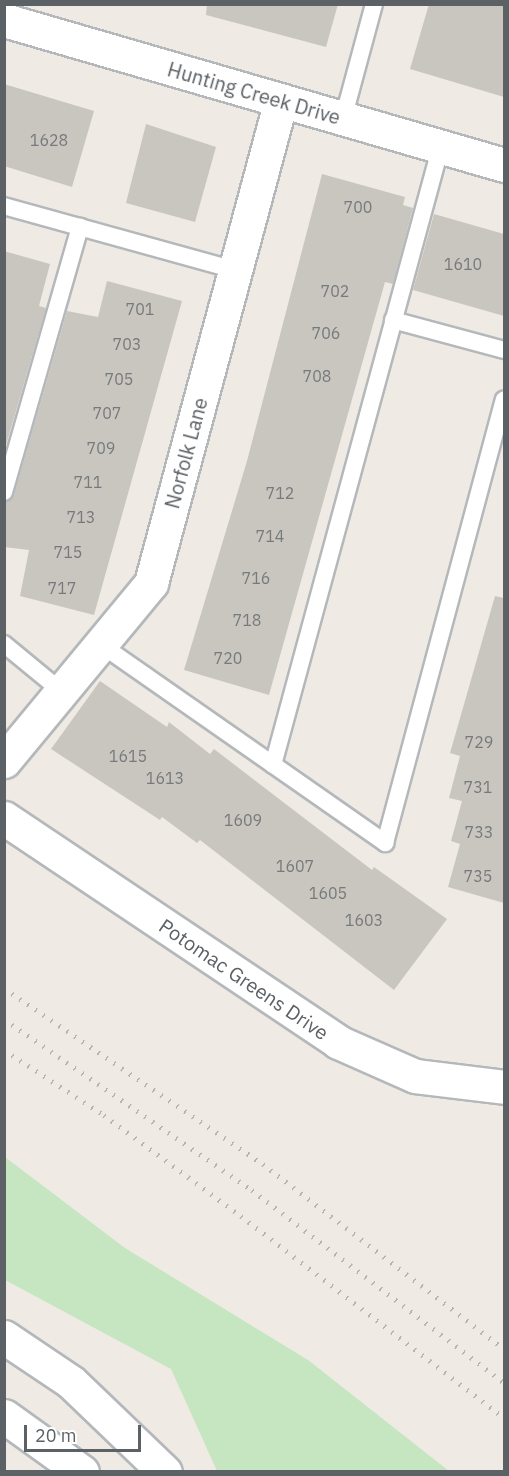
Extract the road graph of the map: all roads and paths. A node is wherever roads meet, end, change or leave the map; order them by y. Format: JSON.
{"nodes":[{"id":1,"x":374,"y":4,"type":"edge"},
{"id":2,"x":4,"y":20,"type":"edge"},
{"id":3,"x":281,"y":100,"type":"junction"},
{"id":4,"x":343,"y":119,"type":"junction"},
{"id":5,"x":441,"y":146,"type":"junction"},
{"id":6,"x":504,"y":165,"type":"edge"},
{"id":7,"x":4,"y":206,"type":"edge"},
{"id":8,"x":80,"y":227,"type":"junction"},
{"id":9,"x":235,"y":270,"type":"junction"},
{"id":10,"x":393,"y":320,"type":"junction"},
{"id":11,"x":504,"y":350,"type":"edge"},
{"id":12,"x":504,"y":400,"type":"edge"},
{"id":13,"x":4,"y":492,"type":"edge"},
{"id":14,"x":4,"y":644,"type":"edge"},
{"id":15,"x":100,"y":644,"type":"junction"},
{"id":16,"x":61,"y":691,"type":"junction"},
{"id":17,"x":4,"y":761,"type":"edge"},
{"id":18,"x":273,"y":765,"type":"junction"},
{"id":19,"x":4,"y":818,"type":"edge"},
{"id":20,"x":504,"y":1087,"type":"edge"},
{"id":21,"x":4,"y":1337,"type":"edge"},
{"id":22,"x":4,"y":1416,"type":"edge"},
{"id":23,"x":82,"y":1472,"type":"edge"},
{"id":24,"x":165,"y":1472,"type":"edge"}],
"edges":[{"from":1,"to":4,"type":"lane"},
{"from":2,"to":3,"type":"street","name":"Hunting Creek Drive"},
{"from":3,"to":4,"type":"street","name":"Hunting Creek Drive"},
{"from":3,"to":9,"type":"street","name":"Norfolk Lane"},
{"from":4,"to":5,"type":"street","name":"Hunting Creek Drive"},
{"from":5,"to":6,"type":"street","name":"Hunting Creek Drive"},
{"from":5,"to":10,"type":"lane"},
{"from":7,"to":8,"type":"lane"},
{"from":8,"to":9,"type":"lane"},
{"from":8,"to":13,"type":"lane"},
{"from":9,"to":15,"type":"street","name":"Norfolk Lane"},
{"from":10,"to":11,"type":"lane"},
{"from":10,"to":18,"type":"lane"},
{"from":12,"to":18,"type":"lane"},
{"from":14,"to":16,"type":"lane"},
{"from":15,"to":16,"type":"street","name":"Norfolk Lane"},
{"from":15,"to":18,"type":"lane"},
{"from":16,"to":17,"type":"street","name":"Norfolk Lane"},
{"from":19,"to":20,"type":"street","name":"Potomac Greens Drive"},
{"from":21,"to":24,"type":"street"},
{"from":22,"to":23,"type":"street"}]}
